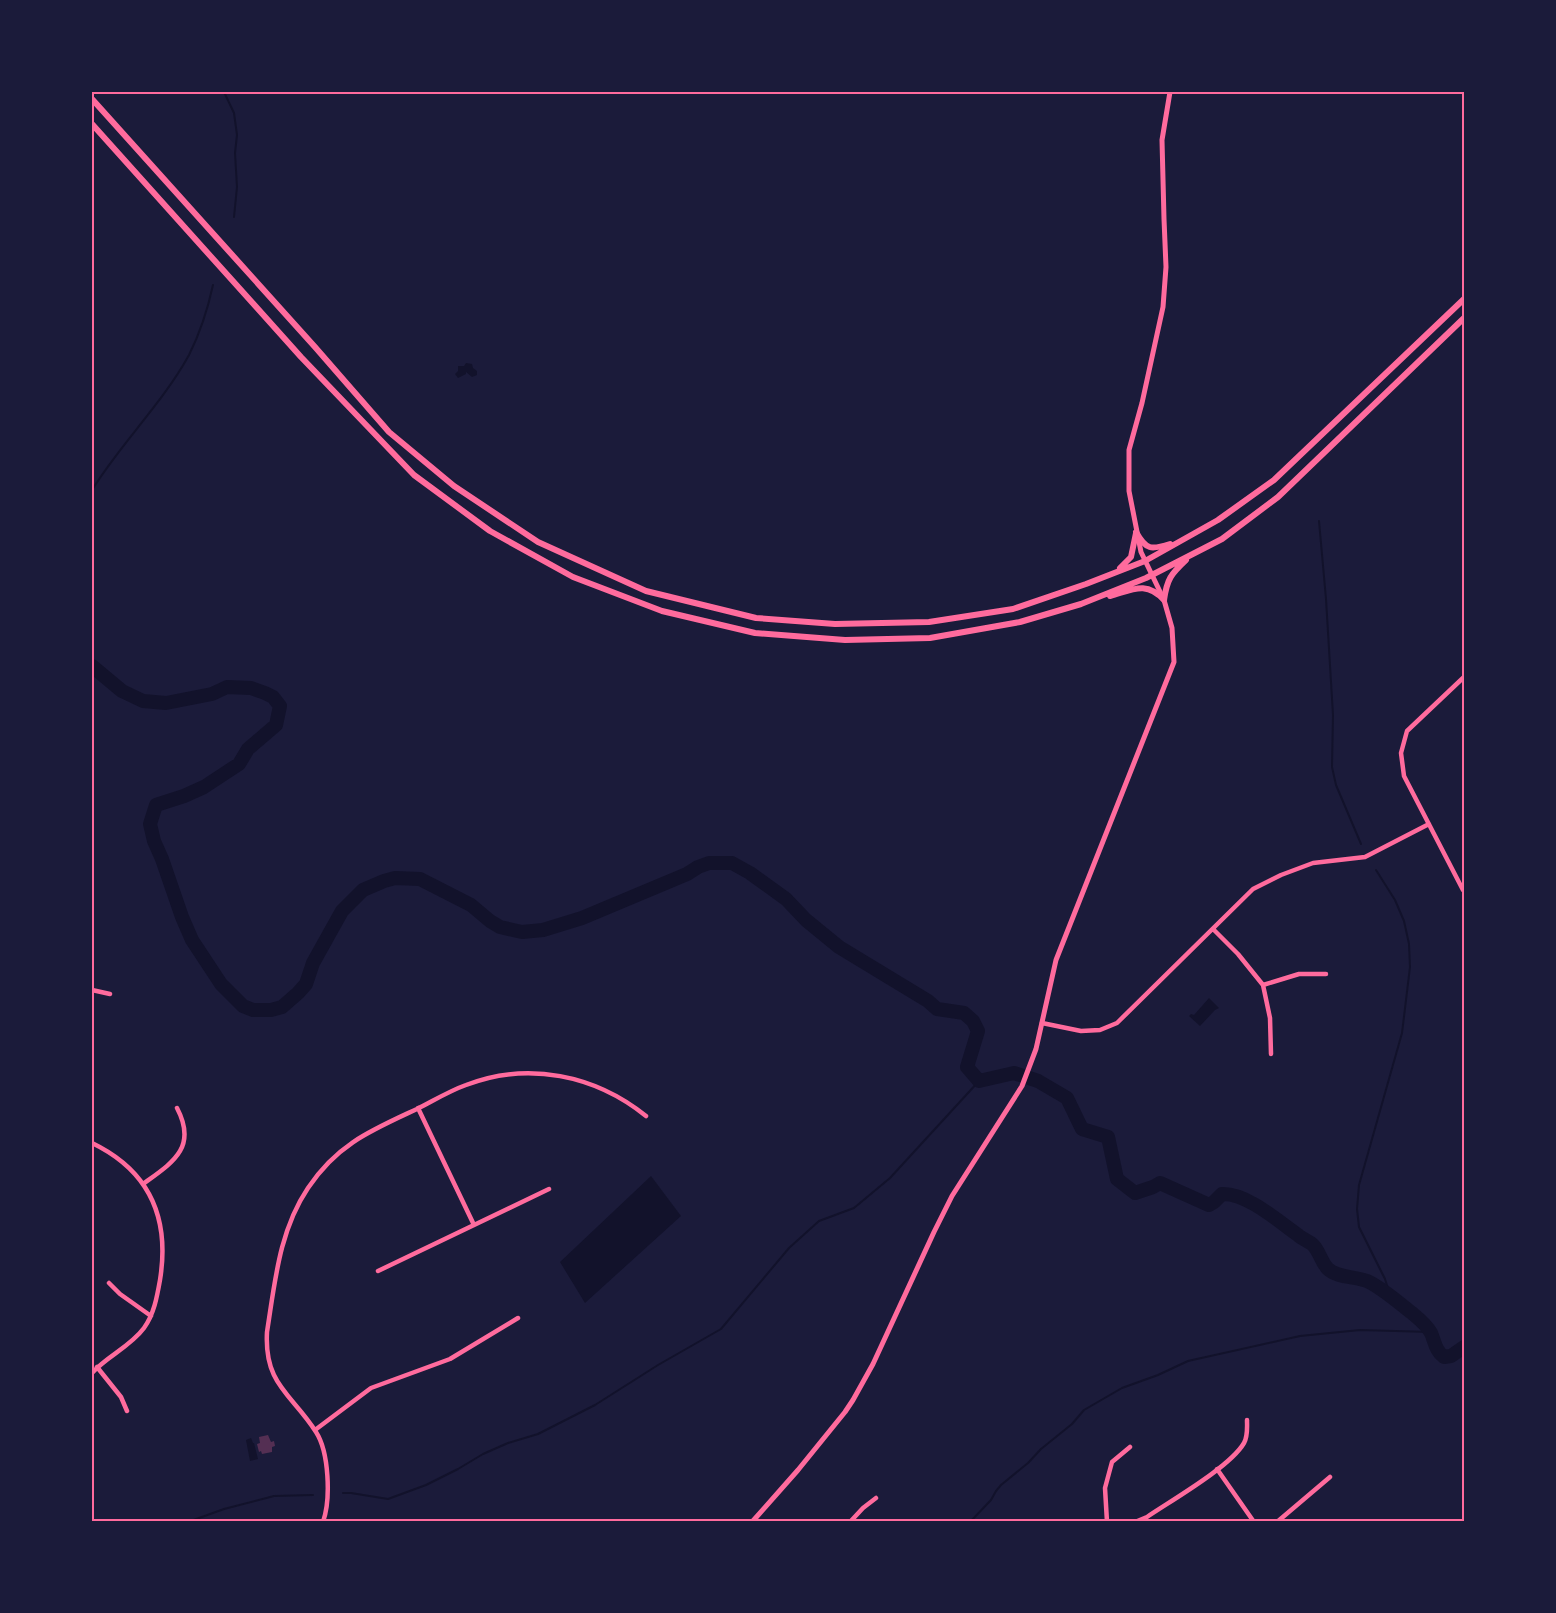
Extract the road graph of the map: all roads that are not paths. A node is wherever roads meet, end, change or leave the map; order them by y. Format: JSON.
{"nodes":[{"id":1,"x":1170,"y":92,"type":"edge"},
{"id":2,"x":92,"y":99,"type":"edge"},
{"id":3,"x":92,"y":124,"type":"edge"},
{"id":4,"x":1464,"y":299,"type":"edge"},
{"id":5,"x":1464,"y":318,"type":"edge"},
{"id":6,"x":1136,"y":532,"type":"junction"},
{"id":7,"x":1182,"y":540,"type":"junction"},
{"id":8,"x":1194,"y":554,"type":"junction"},
{"id":9,"x":1144,"y":561,"type":"junction"},
{"id":10,"x":1114,"y":573,"type":"junction"},
{"id":11,"x":1152,"y":575,"type":"junction"},
{"id":12,"x":1164,"y":600,"type":"junction"},
{"id":13,"x":1081,"y":604,"type":"junction"},
{"id":14,"x":1464,"y":677,"type":"edge"},
{"id":15,"x":1460,"y":682,"type":"junction"},
{"id":16,"x":1464,"y":687,"type":"edge"},
{"id":17,"x":1429,"y":824,"type":"junction"},
{"id":18,"x":1463,"y":890,"type":"dead end"},
{"id":19,"x":1213,"y":928,"type":"junction"},
{"id":20,"x":1326,"y":974,"type":"dead end"},
{"id":21,"x":1263,"y":985,"type":"junction"},
{"id":22,"x":92,"y":990,"type":"edge"},
{"id":23,"x":110,"y":994,"type":"dead end"},
{"id":24,"x":1042,"y":1023,"type":"junction"},
{"id":25,"x":1271,"y":1054,"type":"dead end"},
{"id":26,"x":177,"y":1108,"type":"dead end"},
{"id":27,"x":418,"y":1108,"type":"junction"},
{"id":28,"x":646,"y":1116,"type":"dead end"},
{"id":29,"x":92,"y":1143,"type":"edge"},
{"id":30,"x":143,"y":1184,"type":"junction"},
{"id":31,"x":549,"y":1189,"type":"dead end"},
{"id":32,"x":474,"y":1225,"type":"junction"},
{"id":33,"x":378,"y":1271,"type":"dead end"},
{"id":34,"x":109,"y":1283,"type":"dead end"},
{"id":35,"x":151,"y":1316,"type":"junction"},
{"id":36,"x":518,"y":1318,"type":"dead end"},
{"id":37,"x":97,"y":1367,"type":"junction"},
{"id":38,"x":92,"y":1373,"type":"edge"},
{"id":39,"x":127,"y":1411,"type":"dead end"},
{"id":40,"x":1247,"y":1420,"type":"dead end"},
{"id":41,"x":315,"y":1430,"type":"junction"},
{"id":42,"x":1130,"y":1447,"type":"dead end"},
{"id":43,"x":1216,"y":1469,"type":"junction"},
{"id":44,"x":1330,"y":1477,"type":"dead end"},
{"id":45,"x":876,"y":1498,"type":"dead end"},
{"id":46,"x":323,"y":1521,"type":"edge"},
{"id":47,"x":752,"y":1521,"type":"edge"},
{"id":48,"x":850,"y":1521,"type":"edge"},
{"id":49,"x":1107,"y":1521,"type":"edge"},
{"id":50,"x":1135,"y":1521,"type":"edge"},
{"id":51,"x":1254,"y":1521,"type":"edge"},
{"id":52,"x":1277,"y":1521,"type":"edge"}],
"edges":[{"from":1,"to":6,"type":"street"},
{"from":2,"to":10,"type":"main road"},
{"from":3,"to":13,"type":"main road"},
{"from":4,"to":7,"type":"main road"},
{"from":5,"to":8,"type":"main road"},
{"from":6,"to":7,"type":"main road"},
{"from":6,"to":9,"type":"street"},
{"from":6,"to":10,"type":"main road"},
{"from":7,"to":9,"type":"main road"},
{"from":8,"to":11,"type":"main road"},
{"from":8,"to":12,"type":"main road"},
{"from":9,"to":10,"type":"main road"},
{"from":9,"to":11,"type":"street"},
{"from":11,"to":12,"type":"street"},
{"from":11,"to":13,"type":"main road"},
{"from":12,"to":13,"type":"main road"},
{"from":12,"to":24,"type":"street"},
{"from":14,"to":15,"type":"street"},
{"from":15,"to":16,"type":"street"},
{"from":15,"to":17,"type":"street"},
{"from":17,"to":18,"type":"street"},
{"from":17,"to":19,"type":"street"},
{"from":19,"to":21,"type":"street"},
{"from":19,"to":24,"type":"street"},
{"from":20,"to":21,"type":"street"},
{"from":21,"to":25,"type":"street"},
{"from":22,"to":23,"type":"street"},
{"from":24,"to":47,"type":"street"},
{"from":26,"to":30,"type":"street"},
{"from":27,"to":28,"type":"street"},
{"from":27,"to":32,"type":"street"},
{"from":27,"to":41,"type":"street"},
{"from":29,"to":30,"type":"street"},
{"from":30,"to":35,"type":"street"},
{"from":31,"to":32,"type":"street"},
{"from":32,"to":33,"type":"street"},
{"from":34,"to":35,"type":"street"},
{"from":35,"to":37,"type":"street"},
{"from":36,"to":41,"type":"street"},
{"from":37,"to":38,"type":"street"},
{"from":37,"to":39,"type":"street"},
{"from":40,"to":43,"type":"street"},
{"from":41,"to":46,"type":"street"},
{"from":42,"to":49,"type":"street"},
{"from":43,"to":50,"type":"street"},
{"from":43,"to":51,"type":"street"},
{"from":44,"to":52,"type":"street"},
{"from":45,"to":48,"type":"street"}]}
